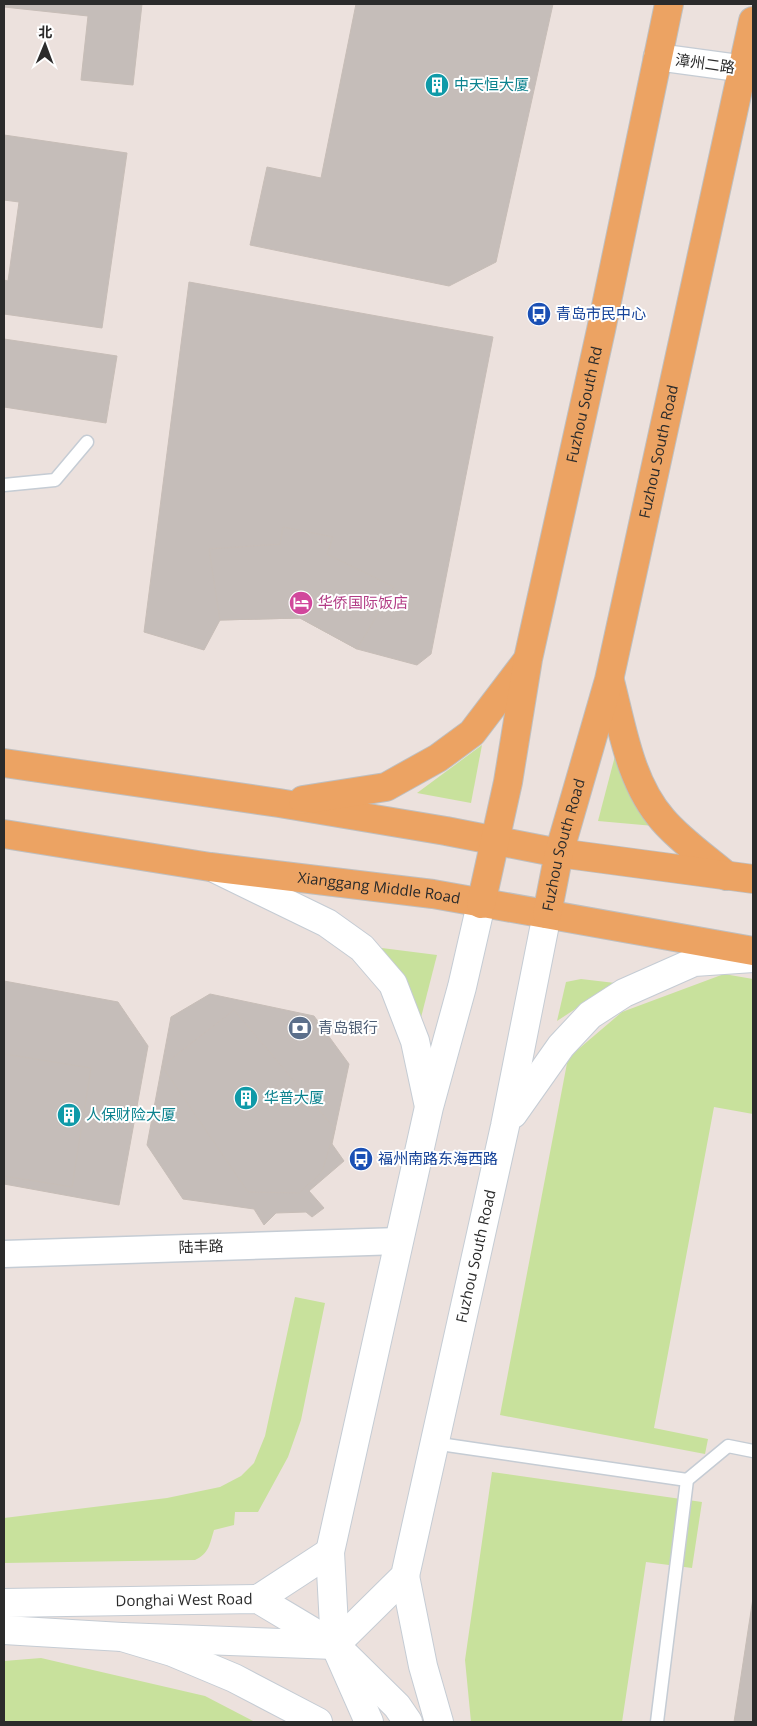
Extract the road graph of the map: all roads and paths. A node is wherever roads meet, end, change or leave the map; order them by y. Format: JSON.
{"nodes":[{"id":1,"x":669,"y":4,"type":"edge"},
{"id":2,"x":753,"y":21,"type":"edge"},
{"id":3,"x":658,"y":57,"type":"junction"},
{"id":4,"x":748,"y":70,"type":"edge"},
{"id":5,"x":87,"y":442,"type":"dead end"},
{"id":6,"x":4,"y":485,"type":"edge"},
{"id":7,"x":528,"y":659,"type":"junction"},
{"id":8,"x":610,"y":680,"type":"junction"},
{"id":9,"x":4,"y":763,"type":"edge"},
{"id":10,"x":279,"y":803,"type":"junction"},
{"id":11,"x":4,"y":834,"type":"edge"},
{"id":12,"x":495,"y":841,"type":"junction"},
{"id":13,"x":559,"y":853,"type":"junction"},
{"id":14,"x":210,"y":867,"type":"junction"},
{"id":15,"x":740,"y":878,"type":"edge"},
{"id":16,"x":481,"y":904,"type":"junction"},
{"id":17,"x":547,"y":914,"type":"junction"},
{"id":18,"x":753,"y":951,"type":"edge"},
{"id":19,"x":753,"y":958,"type":"edge"},
{"id":20,"x":429,"y":1107,"type":"junction"},
{"id":21,"x":505,"y":1126,"type":"junction"},
{"id":22,"x":399,"y":1241,"type":"junction"},
{"id":23,"x":4,"y":1254,"type":"edge"},
{"id":24,"x":433,"y":1443,"type":"junction"},
{"id":25,"x":753,"y":1450,"type":"edge"},
{"id":26,"x":687,"y":1480,"type":"junction"},
{"id":27,"x":330,"y":1552,"type":"junction"},
{"id":28,"x":405,"y":1576,"type":"junction"},
{"id":29,"x":258,"y":1599,"type":"junction"},
{"id":30,"x":4,"y":1602,"type":"edge"},
{"id":31,"x":4,"y":1630,"type":"edge"},
{"id":32,"x":122,"y":1636,"type":"junction"},
{"id":33,"x":335,"y":1645,"type":"junction"},
{"id":34,"x":318,"y":1722,"type":"edge"},
{"id":35,"x":369,"y":1722,"type":"edge"},
{"id":36,"x":408,"y":1722,"type":"edge"},
{"id":37,"x":439,"y":1722,"type":"edge"},
{"id":38,"x":657,"y":1722,"type":"edge"}],
"edges":[{"from":1,"to":3,"type":"main road","name":"Fuzhou South Rd"},
{"from":2,"to":4,"type":"main road","name":"Fuzhou South Road"},
{"from":3,"to":4,"type":"street","name":"漳州二路"},
{"from":3,"to":7,"type":"main road","name":"Fuzhou South Rd"},
{"from":4,"to":8,"type":"main road","name":"Fuzhou South Road"},
{"from":5,"to":6,"type":"lane"},
{"from":7,"to":10,"type":"main road"},
{"from":7,"to":12,"type":"main road"},
{"from":8,"to":13,"type":"main road","name":"Fuzhou South Road"},
{"from":8,"to":15,"type":"main road"},
{"from":9,"to":10,"type":"main road"},
{"from":10,"to":12,"type":"main road"},
{"from":11,"to":14,"type":"main road","name":"Xianggang Middle Road"},
{"from":12,"to":13,"type":"main road"},
{"from":12,"to":16,"type":"main road"},
{"from":13,"to":15,"type":"main road"},
{"from":13,"to":17,"type":"main road","name":"Fuzhou South Road"},
{"from":14,"to":16,"type":"main road","name":"Xianggang Middle Road"},
{"from":14,"to":20,"type":"main road"},
{"from":16,"to":17,"type":"main road","name":"Xianggang Middle Road"},
{"from":16,"to":20,"type":"main road"},
{"from":17,"to":18,"type":"main road","name":"Xianggang Middle Road"},
{"from":17,"to":21,"type":"main road","name":"Fuzhou South Road"},
{"from":19,"to":21,"type":"main road"},
{"from":20,"to":22,"type":"main road"},
{"from":21,"to":24,"type":"main road","name":"Fuzhou South Road"},
{"from":22,"to":23,"type":"street","name":"陆丰路"},
{"from":22,"to":27,"type":"main road"},
{"from":24,"to":26,"type":"lane"},
{"from":24,"to":28,"type":"main road","name":"Fuzhou South Road"},
{"from":25,"to":26,"type":"lane"},
{"from":26,"to":38,"type":"lane"},
{"from":27,"to":29,"type":"main road"},
{"from":27,"to":33,"type":"main road"},
{"from":28,"to":33,"type":"main road"},
{"from":28,"to":37,"type":"main road"},
{"from":29,"to":30,"type":"main road","name":"Donghai West Road"},
{"from":29,"to":33,"type":"main road","name":"Donghai West Road"},
{"from":31,"to":32,"type":"main road"},
{"from":32,"to":33,"type":"main road"},
{"from":32,"to":34,"type":"main road"},
{"from":33,"to":35,"type":"main road"},
{"from":33,"to":36,"type":"main road","name":"Donghai West Road"}]}
